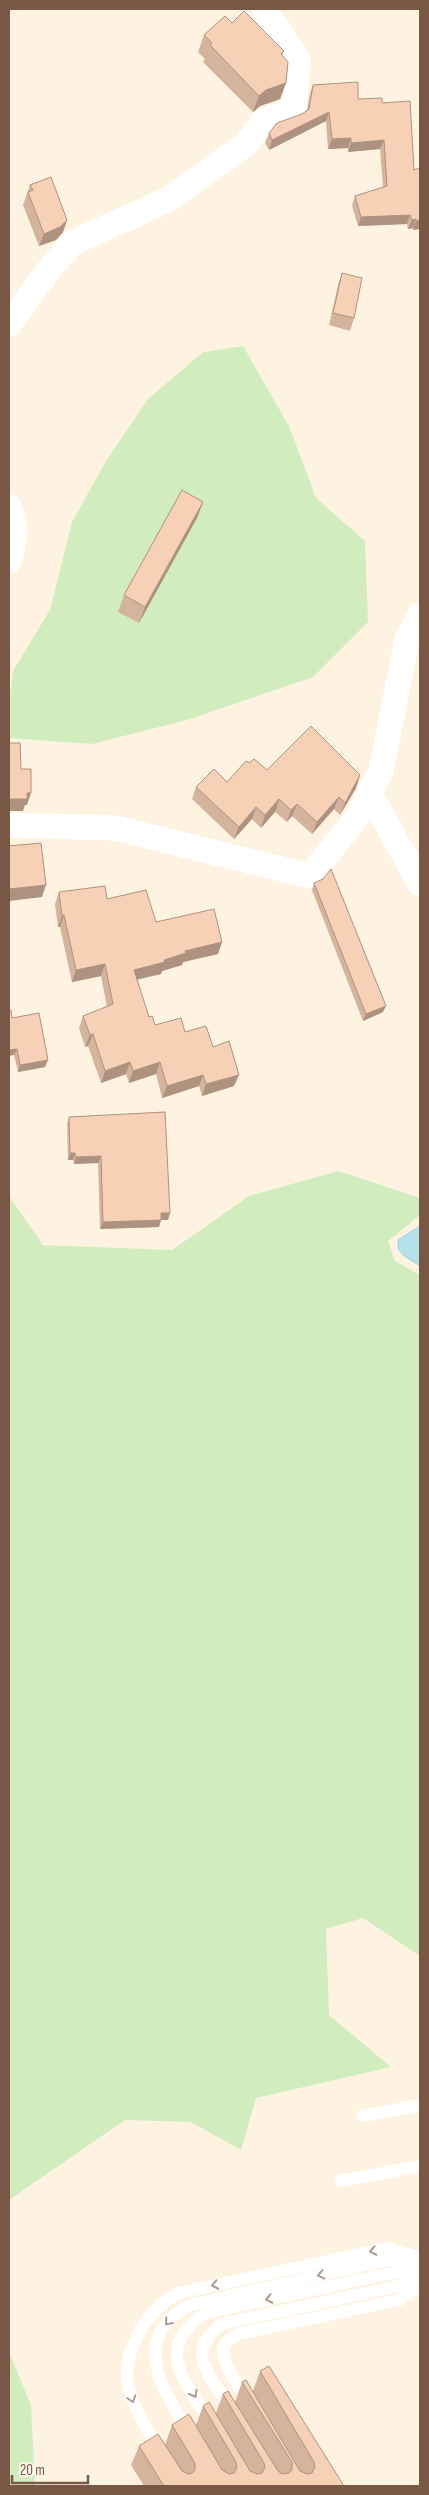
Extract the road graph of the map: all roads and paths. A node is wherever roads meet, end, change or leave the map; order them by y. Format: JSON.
{"nodes":[{"id":1,"x":264,"y":9,"type":"edge"},
{"id":2,"x":9,"y":324,"type":"edge"},
{"id":3,"x":9,"y":507,"type":"edge"},
{"id":4,"x":9,"y":562,"type":"edge"},
{"id":5,"x":420,"y":615,"type":"edge"},
{"id":6,"x":369,"y":792,"type":"junction"},
{"id":7,"x":9,"y":825,"type":"edge"},
{"id":8,"x":420,"y":884,"type":"edge"},
{"id":9,"x":420,"y":2105,"type":"edge"},
{"id":10,"x":363,"y":2116,"type":"dead end"},
{"id":11,"x":420,"y":2166,"type":"edge"},
{"id":12,"x":341,"y":2182,"type":"dead end"},
{"id":13,"x":420,"y":2258,"type":"edge"},
{"id":14,"x":420,"y":2264,"type":"edge"},
{"id":15,"x":420,"y":2270,"type":"edge"},
{"id":16,"x":420,"y":2278,"type":"edge"},
{"id":17,"x":420,"y":2286,"type":"edge"},
{"id":18,"x":254,"y":2410,"type":"edge"},
{"id":19,"x":237,"y":2418,"type":"edge"},
{"id":20,"x":216,"y":2431,"type":"edge"},
{"id":21,"x":196,"y":2444,"type":"edge"},
{"id":22,"x":167,"y":2462,"type":"edge"}],
"edges":[{"from":1,"to":2,"type":"street"},
{"from":3,"to":4,"type":"street"},
{"from":5,"to":6,"type":"street"},
{"from":6,"to":7,"type":"street"},
{"from":6,"to":8,"type":"street"},
{"from":9,"to":10,"type":"lane"},
{"from":11,"to":12,"type":"lane"},
{"from":13,"to":22,"type":"lane","one_way":true},
{"from":14,"to":21,"type":"lane","one_way":true},
{"from":15,"to":20,"type":"lane","one_way":true},
{"from":16,"to":19,"type":"lane"},
{"from":17,"to":18,"type":"lane"}]}
